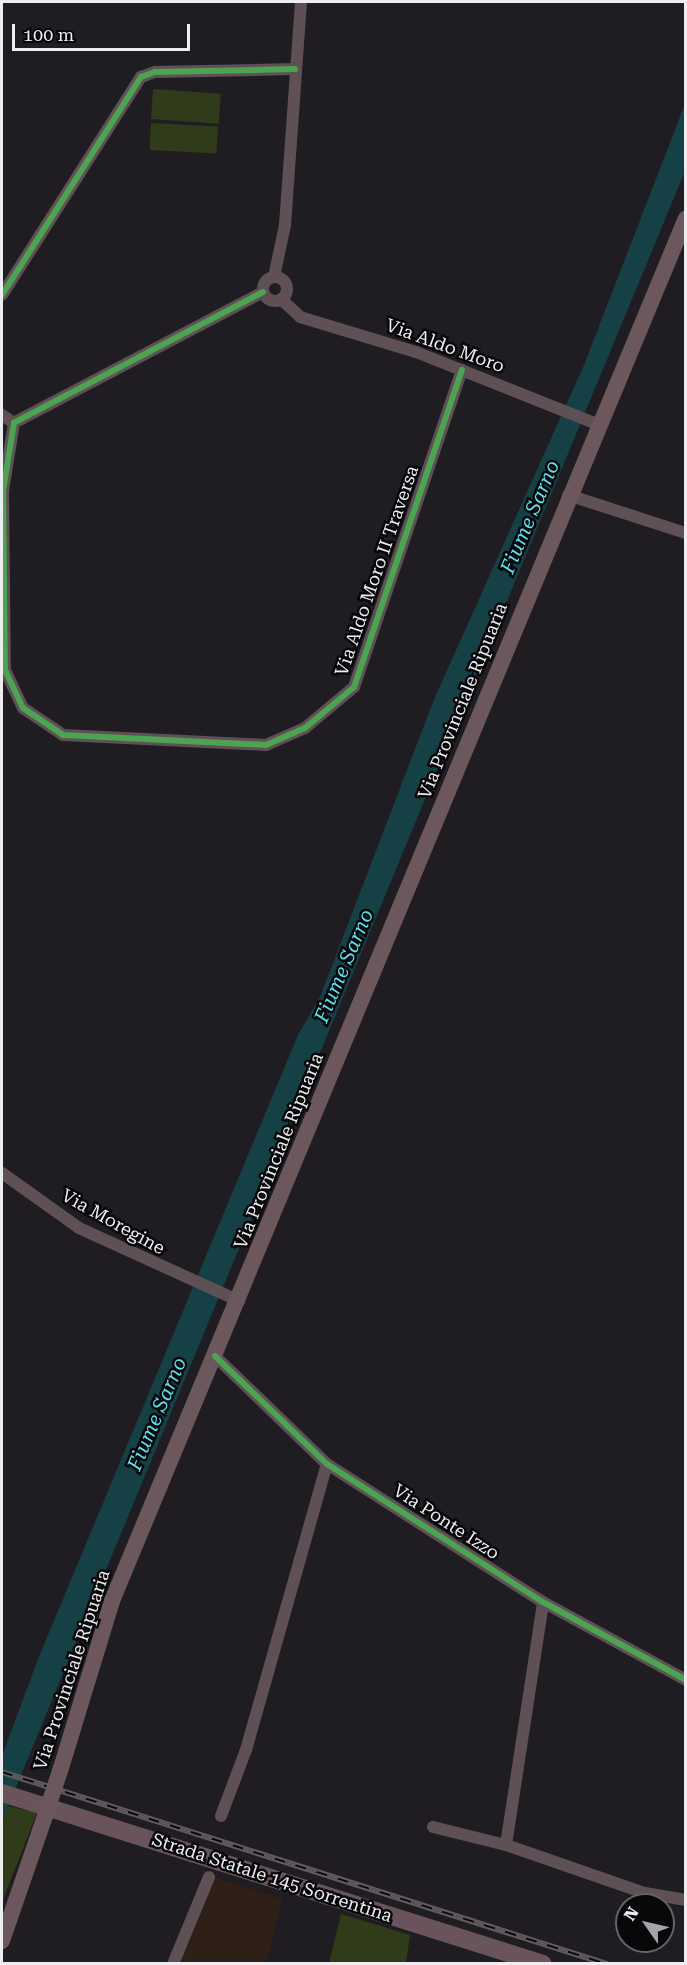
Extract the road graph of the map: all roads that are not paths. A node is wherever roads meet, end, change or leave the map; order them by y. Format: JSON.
{"nodes":[{"id":1,"x":301,"y":2,"type":"edge"},
{"id":2,"x":295,"y":69,"type":"junction"},
{"id":3,"x":686,"y":218,"type":"edge"},
{"id":4,"x":274,"y":277,"type":"junction"},
{"id":5,"x":263,"y":292,"type":"junction"},
{"id":6,"x":2,"y":295,"type":"edge"},
{"id":7,"x":281,"y":299,"type":"junction"},
{"id":8,"x":462,"y":369,"type":"junction"},
{"id":9,"x":2,"y":415,"type":"edge"},
{"id":10,"x":14,"y":423,"type":"junction"},
{"id":11,"x":595,"y":423,"type":"junction"},
{"id":12,"x":568,"y":495,"type":"junction"},
{"id":13,"x":686,"y":533,"type":"edge"},
{"id":14,"x":2,"y":1173,"type":"edge"},
{"id":15,"x":238,"y":1301,"type":"junction"},
{"id":16,"x":215,"y":1356,"type":"junction"},
{"id":17,"x":327,"y":1464,"type":"junction"},
{"id":18,"x":543,"y":1602,"type":"junction"},
{"id":19,"x":686,"y":1680,"type":"edge"},
{"id":20,"x":2,"y":1793,"type":"edge"},
{"id":21,"x":221,"y":1816,"type":"dead end"},
{"id":22,"x":433,"y":1827,"type":"dead end"},
{"id":23,"x":506,"y":1845,"type":"junction"},
{"id":24,"x":209,"y":1876,"type":"dead end"},
{"id":25,"x":686,"y":1900,"type":"edge"},
{"id":26,"x":2,"y":1941,"type":"edge"},
{"id":27,"x":173,"y":1964,"type":"edge"},
{"id":28,"x":543,"y":1964,"type":"edge"}],
"edges":[{"from":1,"to":2,"type":"street"},
{"from":2,"to":4,"type":"street"},
{"from":2,"to":6,"type":"street"},
{"from":3,"to":11,"type":"main road","name":"Via Provinciale Ripuaria"},
{"from":4,"to":5,"type":"street"},
{"from":4,"to":7,"type":"street"},
{"from":5,"to":7,"type":"street"},
{"from":5,"to":10,"type":"street"},
{"from":7,"to":8,"type":"street","name":"Via Aldo Moro"},
{"from":8,"to":10,"type":"street","name":"Via Aldo Moro II Traversa"},
{"from":8,"to":11,"type":"street","name":"Via Aldo Moro"},
{"from":9,"to":10,"type":"street"},
{"from":11,"to":12,"type":"main road","name":"Via Provinciale Ripuaria"},
{"from":12,"to":13,"type":"street"},
{"from":12,"to":15,"type":"main road","name":"Via Provinciale Ripuaria"},
{"from":14,"to":15,"type":"street","name":"Via Moregine"},
{"from":15,"to":16,"type":"main road","name":"Via Provinciale Ripuaria"},
{"from":16,"to":17,"type":"street","name":"Via Ponte Izzo"},
{"from":16,"to":26,"type":"main road","name":"Via Provinciale Ripuaria","bridge":true},
{"from":17,"to":18,"type":"street","name":"Via Ponte Izzo"},
{"from":17,"to":21,"type":"street"},
{"from":18,"to":19,"type":"street","name":"Via Ponte Izzo"},
{"from":18,"to":23,"type":"street"},
{"from":20,"to":28,"type":"highway","name":"Strada Statale 145 Sorrentina"},
{"from":22,"to":23,"type":"street"},
{"from":23,"to":25,"type":"street"},
{"from":24,"to":27,"type":"street"}]}
